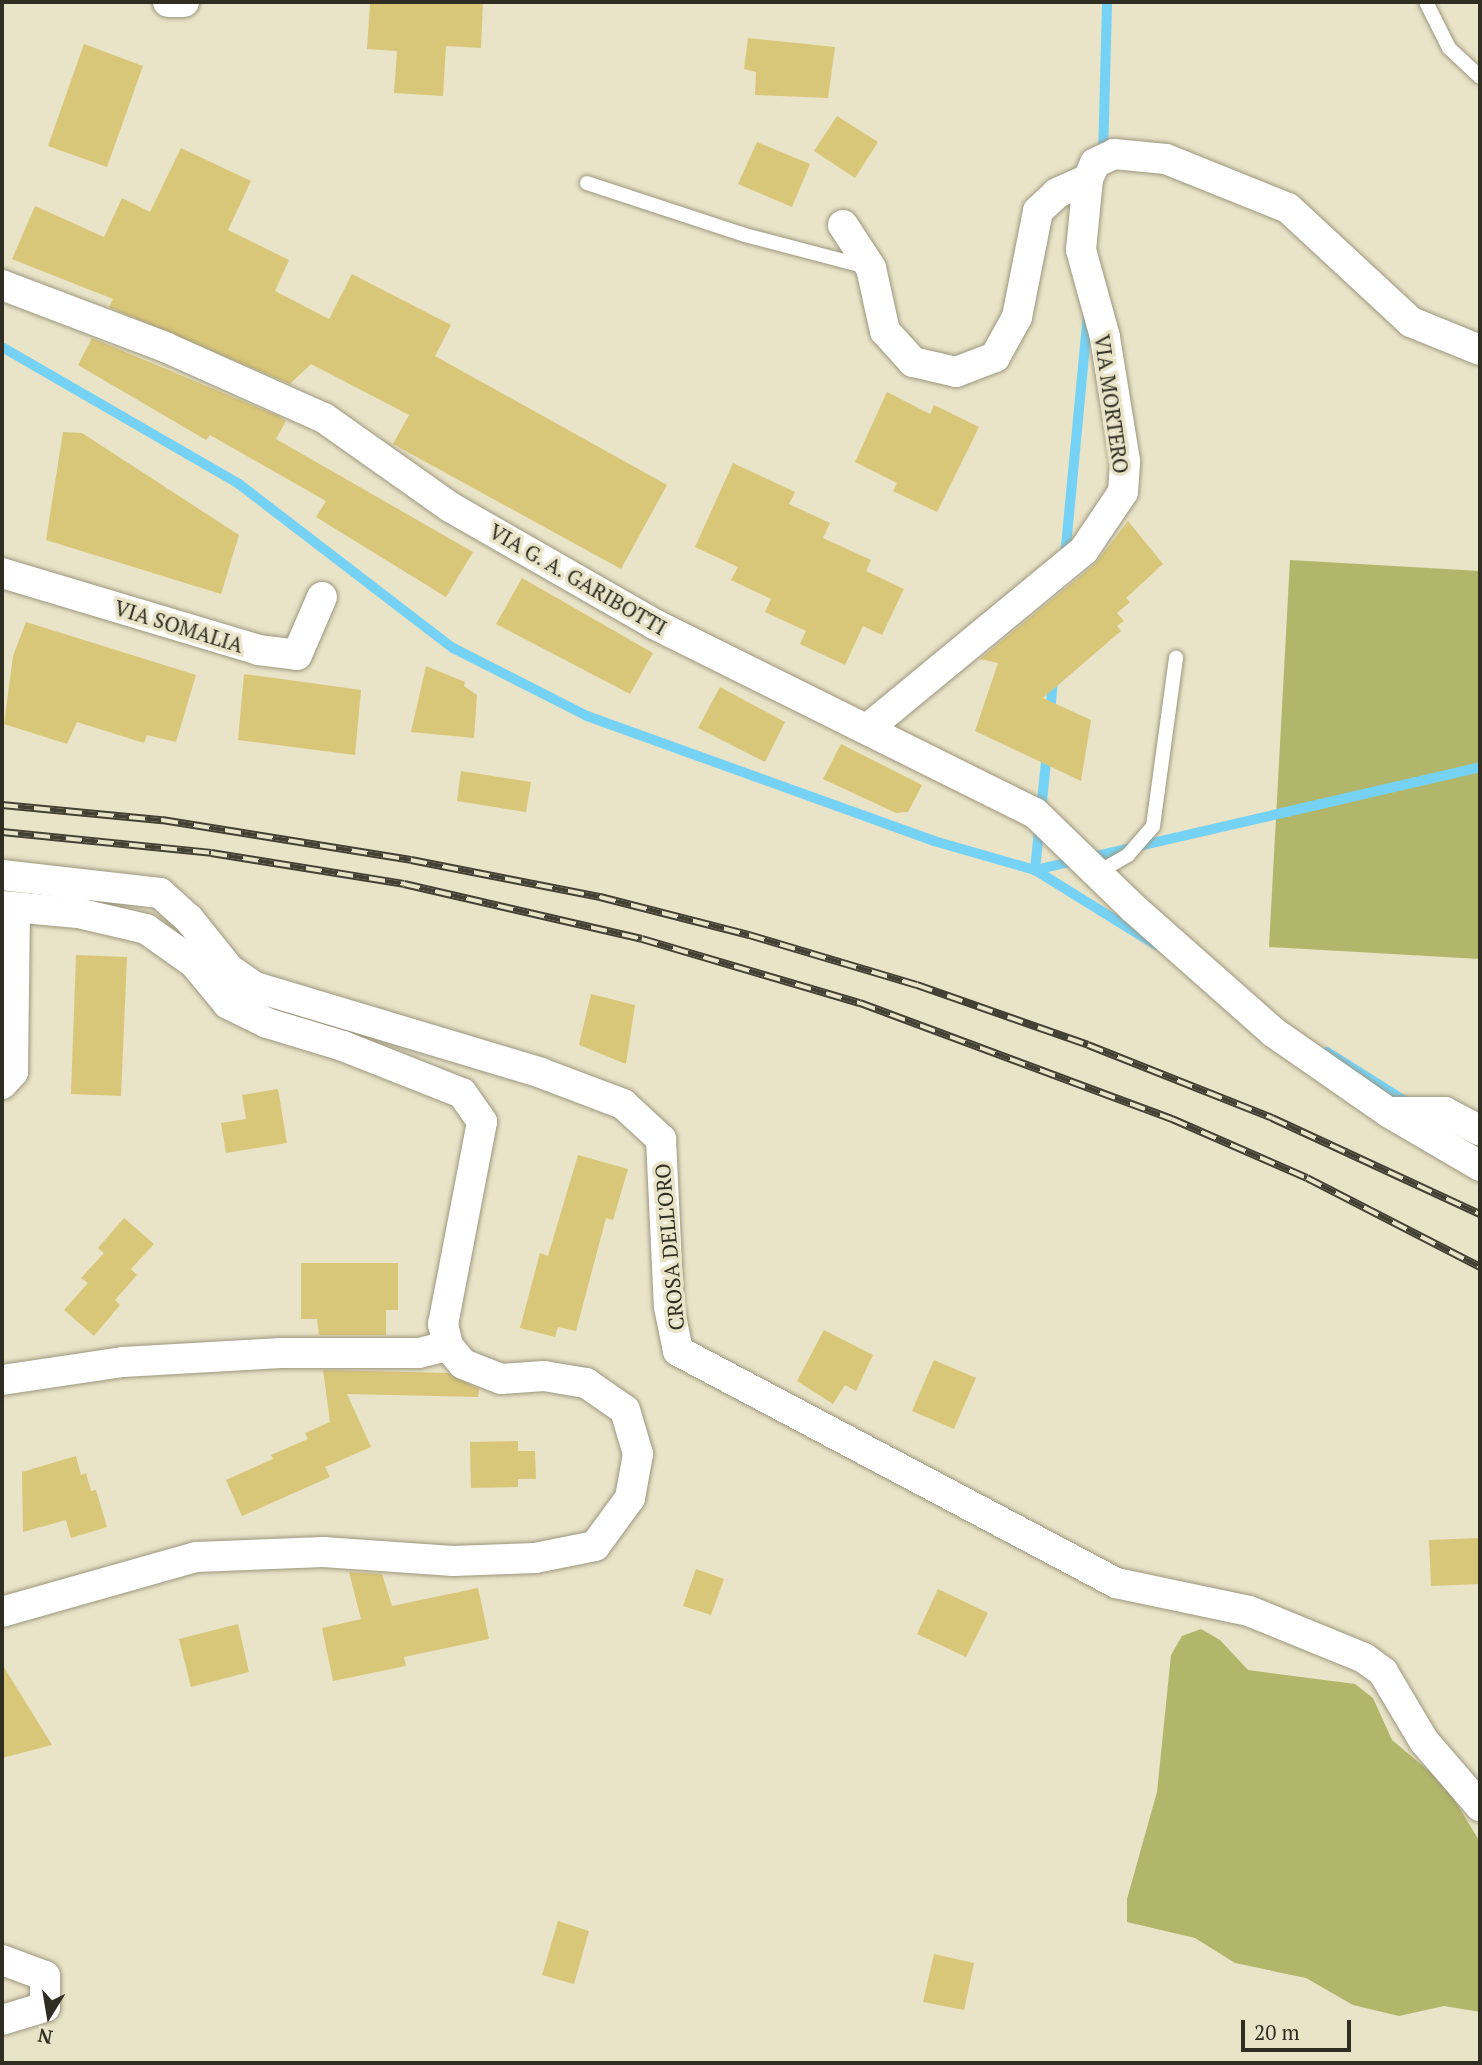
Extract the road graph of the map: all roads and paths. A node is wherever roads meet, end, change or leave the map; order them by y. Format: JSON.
{"nodes":[{"id":1,"x":168,"y":2,"type":"edge"},
{"id":2,"x":184,"y":2,"type":"edge"},
{"id":3,"x":1426,"y":2,"type":"edge"},
{"id":4,"x":1480,"y":76,"type":"edge"},
{"id":5,"x":1088,"y":179,"type":"junction"},
{"id":6,"x":587,"y":183,"type":"dead end"},
{"id":7,"x":843,"y":225,"type":"dead end"},
{"id":8,"x":871,"y":268,"type":"junction"},
{"id":9,"x":2,"y":285,"type":"edge"},
{"id":10,"x":1480,"y":350,"type":"edge"},
{"id":11,"x":2,"y":573,"type":"edge"},
{"id":12,"x":322,"y":597,"type":"dead end"},
{"id":13,"x":1176,"y":658,"type":"dead end"},
{"id":14,"x":867,"y":729,"type":"junction"},
{"id":15,"x":1097,"y":873,"type":"junction"},
{"id":16,"x":2,"y":874,"type":"edge"},
{"id":17,"x":8,"y":907,"type":"edge"},
{"id":18,"x":2,"y":1084,"type":"edge"},
{"id":19,"x":1388,"y":1112,"type":"junction"},
{"id":20,"x":1480,"y":1131,"type":"edge"},
{"id":21,"x":1480,"y":1166,"type":"edge"},
{"id":22,"x":448,"y":1346,"type":"junction"},
{"id":23,"x":2,"y":1380,"type":"edge"},
{"id":24,"x":2,"y":1612,"type":"edge"},
{"id":25,"x":1480,"y":1806,"type":"edge"},
{"id":26,"x":2,"y":1960,"type":"edge"},
{"id":27,"x":2,"y":2020,"type":"edge"}],
"edges":[{"from":1,"to":2,"type":"street"},
{"from":3,"to":4,"type":"lane"},
{"from":5,"to":8,"type":"street"},
{"from":5,"to":10,"type":"street"},
{"from":5,"to":14,"type":"street","name":"VIA MORTERO"},
{"from":6,"to":8,"type":"lane"},
{"from":7,"to":8,"type":"street"},
{"from":9,"to":14,"type":"street","name":"VIA G. A. GARIBOTTI"},
{"from":11,"to":12,"type":"street","name":"VIA SOMALIA"},
{"from":13,"to":15,"type":"lane"},
{"from":14,"to":15,"type":"street","name":"VIA G. A. GARIBOTTI"},
{"from":15,"to":19,"type":"street","name":"VIA G. A. GARIBOTTI"},
{"from":16,"to":25,"type":"street","name":"CROSA DELL'ORO"},
{"from":17,"to":18,"type":"street"},
{"from":17,"to":22,"type":"street"},
{"from":19,"to":20,"type":"street"},
{"from":19,"to":21,"type":"street","name":"VIA G. A. GARIBOTTI"},
{"from":22,"to":23,"type":"street"},
{"from":22,"to":24,"type":"street"},
{"from":26,"to":27,"type":"street"}]}
